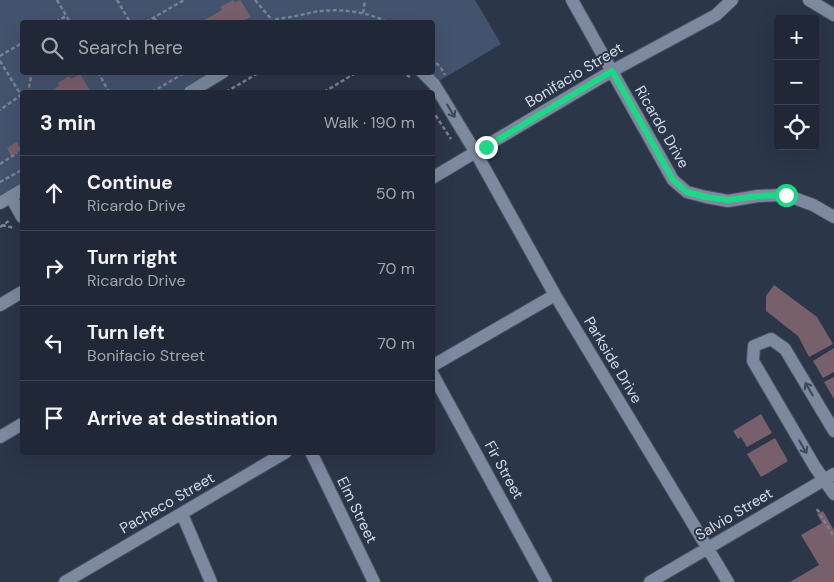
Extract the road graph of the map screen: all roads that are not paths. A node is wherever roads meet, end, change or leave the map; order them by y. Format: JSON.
{"nodes":[{"id":1,"x":572,"y":0,"type":"edge"},
{"id":2,"x":732,"y":0,"type":"edge"},
{"id":3,"x":808,"y":0,"type":"edge"},
{"id":4,"x":834,"y":15,"type":"edge"},
{"id":5,"x":612,"y":71,"type":"junction"},
{"id":6,"x":218,"y":75,"type":"edge"},
{"id":7,"x":425,"y":75,"type":"edge"},
{"id":8,"x":193,"y":90,"type":"edge"},
{"id":9,"x":476,"y":153,"type":"junction"},
{"id":10,"x":435,"y":176,"type":"edge"},
{"id":11,"x":20,"y":191,"type":"edge"},
{"id":12,"x":6,"y":200,"type":"edge"},
{"id":13,"x":20,"y":215,"type":"edge"},
{"id":14,"x":834,"y":217,"type":"edge"},
{"id":15,"x":20,"y":293,"type":"edge"},
{"id":16,"x":555,"y":295,"type":"junction"},
{"id":17,"x":0,"y":305,"type":"edge"},
{"id":18,"x":435,"y":364,"type":"edge"},
{"id":19,"x":435,"y":378,"type":"edge"},
{"id":20,"x":20,"y":425,"type":"edge"},
{"id":21,"x":834,"y":431,"type":"edge"},
{"id":22,"x":0,"y":437,"type":"edge"},
{"id":23,"x":281,"y":455,"type":"edge"},
{"id":24,"x":312,"y":455,"type":"edge"},
{"id":25,"x":829,"y":477,"type":"edge"},
{"id":26,"x":834,"y":494,"type":"edge"},
{"id":27,"x":182,"y":514,"type":"junction"},
{"id":28,"x":708,"y":548,"type":"junction"},
{"id":29,"x":65,"y":582,"type":"edge"},
{"id":30,"x":211,"y":582,"type":"edge"},
{"id":31,"x":374,"y":582,"type":"edge"},
{"id":32,"x":546,"y":582,"type":"edge"},
{"id":33,"x":650,"y":582,"type":"edge"},
{"id":34,"x":728,"y":582,"type":"edge"}],
"edges":[{"from":1,"to":5,"type":"street","name":"Ricardo Drive"},
{"from":2,"to":5,"type":"street","name":"Bonifacio Street"},
{"from":3,"to":4,"type":"street"},
{"from":5,"to":9,"type":"street","name":"Bonifacio Street"},
{"from":5,"to":14,"type":"street","name":"Ricardo Drive"},
{"from":6,"to":8,"type":"street"},
{"from":7,"to":9,"type":"street","name":"Parkside Drive","one_way":true},
{"from":9,"to":10,"type":"street","name":"Bonifacio Street"},
{"from":9,"to":16,"type":"street","name":"Parkside Drive"},
{"from":11,"to":12,"type":"street"},
{"from":12,"to":13,"type":"street"},
{"from":15,"to":17,"type":"street"},
{"from":16,"to":18,"type":"street"},
{"from":16,"to":28,"type":"street","name":"Parkside Drive"},
{"from":19,"to":32,"type":"street","name":"Fir Street"},
{"from":20,"to":22,"type":"street"},
{"from":21,"to":25,"type":"street","one_way":true},
{"from":23,"to":27,"type":"street","name":"Pacheco Street"},
{"from":24,"to":31,"type":"street","name":"Elm Street"},
{"from":25,"to":26,"type":"street"},
{"from":25,"to":28,"type":"street","name":"Salvio Street"},
{"from":27,"to":29,"type":"street","name":"Pacheco Street"},
{"from":27,"to":30,"type":"street"},
{"from":28,"to":33,"type":"street","name":"Salvio Street"},
{"from":28,"to":34,"type":"street","name":"Parkside Drive"}]}
